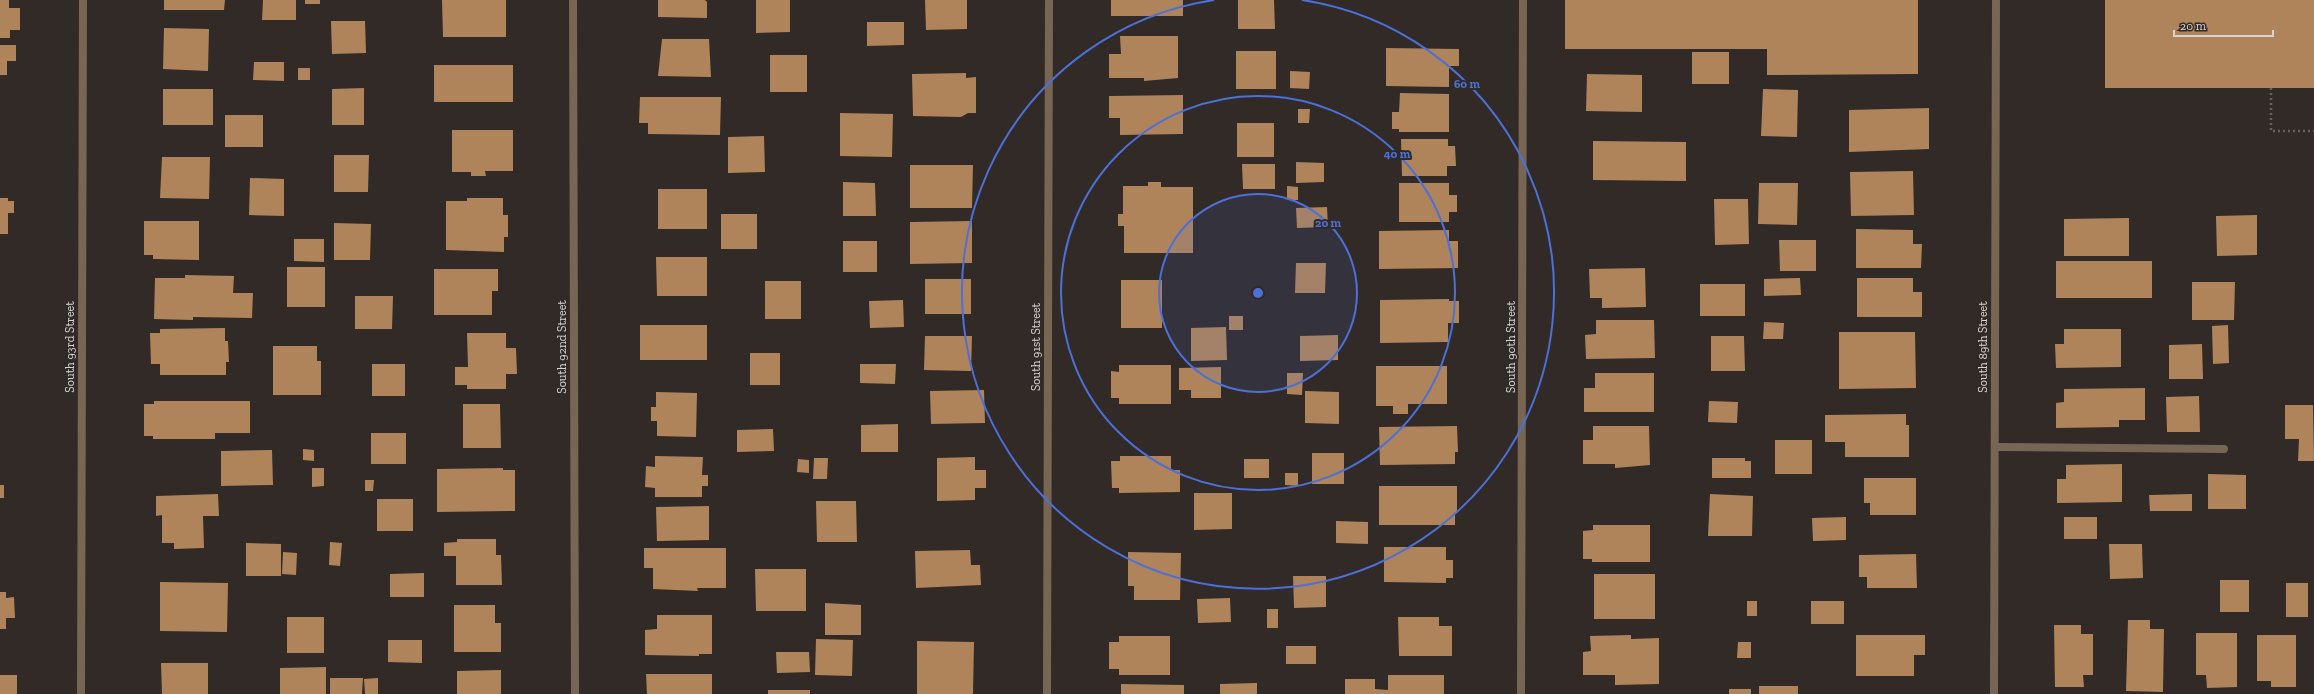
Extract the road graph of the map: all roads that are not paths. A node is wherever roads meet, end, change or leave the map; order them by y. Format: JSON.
{"nodes":[{"id":1,"x":83,"y":0,"type":"edge"},
{"id":2,"x":574,"y":0,"type":"edge"},
{"id":3,"x":1049,"y":0,"type":"edge"},
{"id":4,"x":1523,"y":0,"type":"edge"},
{"id":5,"x":1996,"y":0,"type":"edge"},
{"id":6,"x":1995,"y":447,"type":"junction"},
{"id":7,"x":2224,"y":449,"type":"dead end"},
{"id":8,"x":81,"y":694,"type":"edge"},
{"id":9,"x":575,"y":694,"type":"edge"},
{"id":10,"x":1047,"y":694,"type":"edge"},
{"id":11,"x":1521,"y":694,"type":"edge"},
{"id":12,"x":1994,"y":694,"type":"edge"}],
"edges":[{"from":1,"to":8,"type":"street","name":"South 93rd Street"},
{"from":2,"to":9,"type":"street","name":"South 92nd Street"},
{"from":3,"to":10,"type":"street","name":"South 91st Street"},
{"from":4,"to":11,"type":"street","name":"South 90th Street"},
{"from":5,"to":6,"type":"street","name":"South 89th Street"},
{"from":6,"to":7,"type":"street"},
{"from":6,"to":12,"type":"street","name":"South 89th Street"}]}
